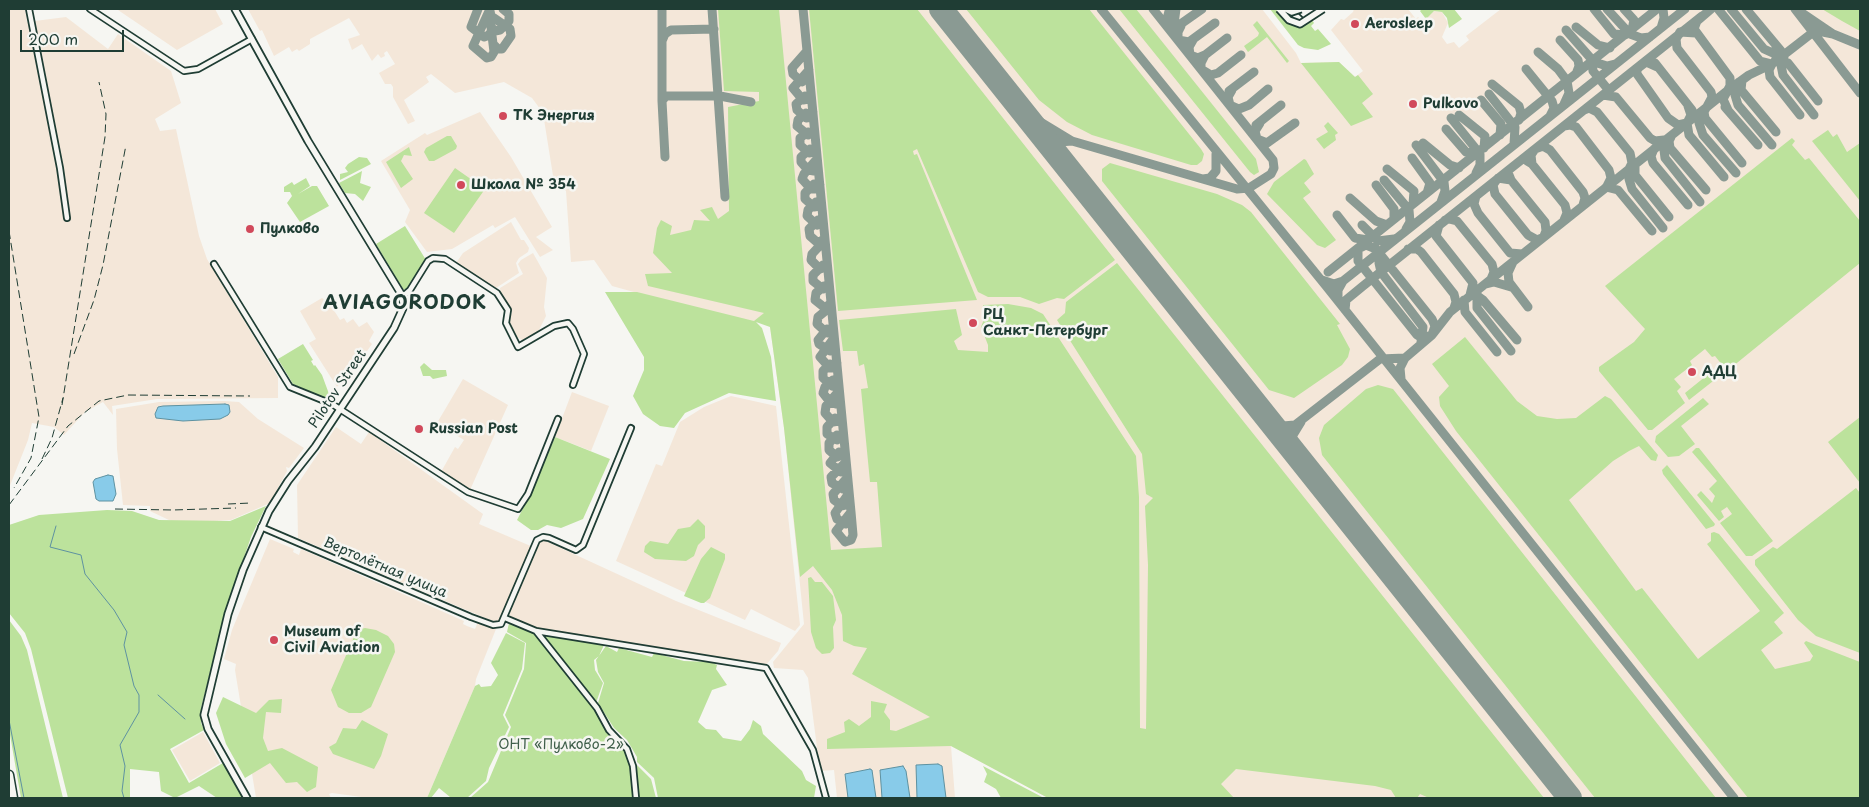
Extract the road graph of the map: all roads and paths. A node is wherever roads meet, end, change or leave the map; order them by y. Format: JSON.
{"nodes":[{"id":1,"x":29,"y":9,"type":"edge"},
{"id":2,"x":90,"y":9,"type":"edge"},
{"id":3,"x":235,"y":9,"type":"edge"},
{"id":4,"x":1279,"y":9,"type":"edge"},
{"id":5,"x":1286,"y":9,"type":"edge"},
{"id":6,"x":1301,"y":9,"type":"edge"},
{"id":7,"x":1323,"y":9,"type":"edge"},
{"id":8,"x":1294,"y":14,"type":"dead end"},
{"id":9,"x":1301,"y":21,"type":"dead end"},
{"id":10,"x":252,"y":39,"type":"junction"},
{"id":11,"x":67,"y":218,"type":"dead end"},
{"id":12,"x":214,"y":264,"type":"dead end"},
{"id":13,"x":402,"y":297,"type":"junction"},
{"id":14,"x":573,"y":385,"type":"dead end"},
{"id":15,"x":340,"y":409,"type":"junction"},
{"id":16,"x":558,"y":419,"type":"dead end"},
{"id":17,"x":631,"y":428,"type":"dead end"},
{"id":18,"x":261,"y":527,"type":"junction"},
{"id":19,"x":505,"y":618,"type":"junction"},
{"id":20,"x":536,"y":631,"type":"junction"},
{"id":21,"x":10,"y":779,"type":"edge"},
{"id":22,"x":13,"y":798,"type":"edge"},
{"id":23,"x":247,"y":798,"type":"edge"},
{"id":24,"x":636,"y":798,"type":"edge"},
{"id":25,"x":826,"y":798,"type":"edge"}],
"edges":[{"from":1,"to":11,"type":"street"},
{"from":2,"to":10,"type":"street"},
{"from":3,"to":10,"type":"street"},
{"from":4,"to":7,"type":"street","bridge":true},
{"from":5,"to":6,"type":"street","bridge":true},
{"from":8,"to":9,"type":"street"},
{"from":10,"to":13,"type":"street"},
{"from":12,"to":15,"type":"street"},
{"from":13,"to":14,"type":"street"},
{"from":13,"to":15,"type":"street","name":"Pilotov Street"},
{"from":15,"to":16,"type":"street"},
{"from":15,"to":18,"type":"street","name":"Pilotov Street"},
{"from":17,"to":19,"type":"street"},
{"from":18,"to":19,"type":"street","name":"Вертолётная улица"},
{"from":18,"to":23,"type":"street","name":"Pilotov Street"},
{"from":19,"to":20,"type":"street"},
{"from":20,"to":24,"type":"street"},
{"from":20,"to":25,"type":"street"},
{"from":21,"to":22,"type":"highway"}]}
